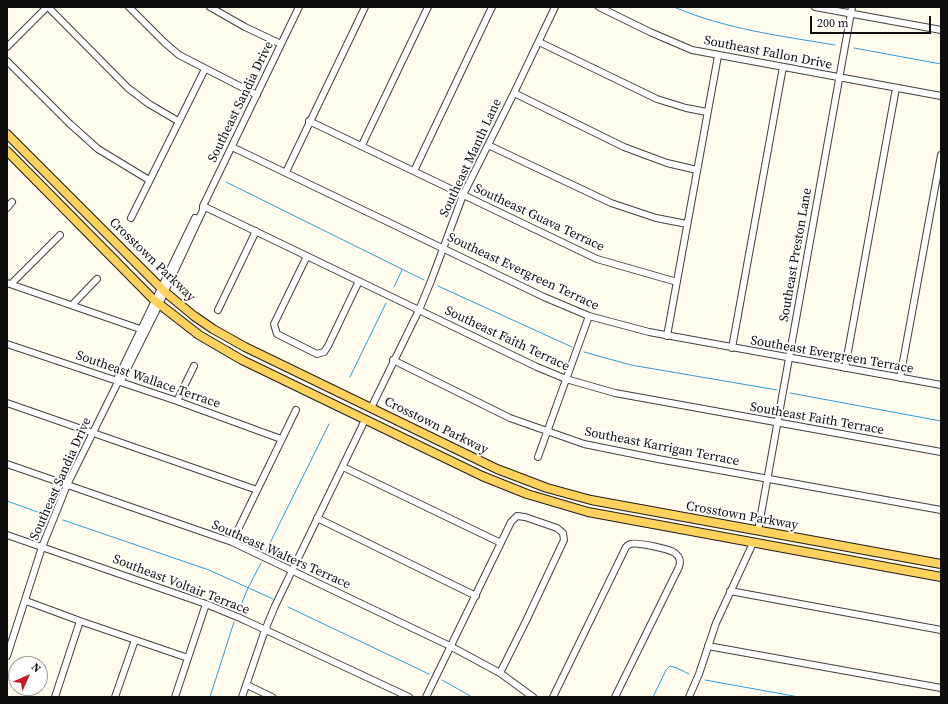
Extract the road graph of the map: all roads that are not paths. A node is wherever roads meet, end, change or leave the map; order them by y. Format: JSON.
{"nodes":[{"id":1,"x":48,"y":7,"type":"edge"},
{"id":2,"x":129,"y":7,"type":"edge"},
{"id":3,"x":210,"y":7,"type":"edge"},
{"id":4,"x":299,"y":7,"type":"edge"},
{"id":5,"x":365,"y":7,"type":"edge"},
{"id":6,"x":428,"y":7,"type":"edge"},
{"id":7,"x":492,"y":7,"type":"edge"},
{"id":8,"x":555,"y":7,"type":"edge"},
{"id":9,"x":599,"y":7,"type":"edge"},
{"id":10,"x":815,"y":7,"type":"edge"},
{"id":11,"x":851,"y":10,"type":"edge"},
{"id":12,"x":941,"y":30,"type":"edge"},
{"id":13,"x":539,"y":42,"type":"junction"},
{"id":14,"x":282,"y":44,"type":"junction"},
{"id":15,"x":7,"y":47,"type":"edge"},
{"id":16,"x":718,"y":56,"type":"junction"},
{"id":17,"x":7,"y":61,"type":"edge"},
{"id":18,"x":783,"y":67,"type":"junction"},
{"id":19,"x":204,"y":69,"type":"junction"},
{"id":20,"x":839,"y":78,"type":"junction"},
{"id":21,"x":896,"y":88,"type":"junction"},
{"id":22,"x":514,"y":93,"type":"junction"},
{"id":23,"x":257,"y":96,"type":"junction"},
{"id":24,"x":941,"y":96,"type":"edge"},
{"id":25,"x":707,"y":112,"type":"junction"},
{"id":26,"x":178,"y":121,"type":"junction"},
{"id":27,"x":309,"y":121,"type":"junction"},
{"id":28,"x":7,"y":134,"type":"edge"},
{"id":29,"x":362,"y":145,"type":"junction"},
{"id":30,"x":488,"y":145,"type":"junction"},
{"id":31,"x":232,"y":147,"type":"junction"},
{"id":32,"x":7,"y":151,"type":"edge"},
{"id":33,"x":941,"y":155,"type":"edge"},
{"id":34,"x":697,"y":170,"type":"junction"},
{"id":35,"x":414,"y":171,"type":"junction"},
{"id":36,"x":286,"y":172,"type":"junction"},
{"id":37,"x":149,"y":180,"type":"junction"},
{"id":38,"x":463,"y":195,"type":"junction"},
{"id":39,"x":12,"y":202,"type":"dead end"},
{"id":40,"x":203,"y":206,"type":"junction"},
{"id":41,"x":7,"y":208,"type":"edge"},
{"id":42,"x":131,"y":218,"type":"dead end"},
{"id":43,"x":687,"y":224,"type":"junction"},
{"id":44,"x":256,"y":231,"type":"junction"},
{"id":45,"x":60,"y":235,"type":"dead end"},
{"id":46,"x":442,"y":248,"type":"junction"},
{"id":47,"x":307,"y":256,"type":"junction"},
{"id":48,"x":97,"y":279,"type":"dead end"},
{"id":49,"x":359,"y":281,"type":"junction"},
{"id":50,"x":677,"y":282,"type":"junction"},
{"id":51,"x":9,"y":284,"type":"edge"},
{"id":52,"x":162,"y":290,"type":"junction"},
{"id":53,"x":157,"y":302,"type":"junction"},
{"id":54,"x":72,"y":305,"type":"junction"},
{"id":55,"x":218,"y":310,"type":"dead end"},
{"id":56,"x":419,"y":310,"type":"junction"},
{"id":57,"x":589,"y":316,"type":"junction"},
{"id":58,"x":140,"y":329,"type":"junction"},
{"id":59,"x":667,"y":336,"type":"junction"},
{"id":60,"x":7,"y":344,"type":"edge"},
{"id":61,"x":732,"y":348,"type":"junction"},
{"id":62,"x":788,"y":358,"type":"junction"},
{"id":63,"x":393,"y":360,"type":"junction"},
{"id":64,"x":194,"y":366,"type":"dead end"},
{"id":65,"x":845,"y":368,"type":"junction"},
{"id":66,"x":900,"y":378,"type":"junction"},
{"id":67,"x":566,"y":379,"type":"junction"},
{"id":68,"x":118,"y":382,"type":"junction"},
{"id":69,"x":941,"y":385,"type":"edge"},
{"id":70,"x":177,"y":401,"type":"junction"},
{"id":71,"x":7,"y":403,"type":"edge"},
{"id":72,"x":371,"y":408,"type":"junction"},
{"id":73,"x":296,"y":410,"type":"dead end"},
{"id":74,"x":365,"y":420,"type":"junction"},
{"id":75,"x":777,"y":423,"type":"junction"},
{"id":76,"x":547,"y":432,"type":"junction"},
{"id":77,"x":93,"y":433,"type":"junction"},
{"id":78,"x":281,"y":439,"type":"junction"},
{"id":79,"x":461,"y":452,"type":"junction"},
{"id":80,"x":941,"y":452,"type":"edge"},
{"id":81,"x":538,"y":457,"type":"dead end"},
{"id":82,"x":452,"y":461,"type":"junction"},
{"id":83,"x":7,"y":464,"type":"edge"},
{"id":84,"x":343,"y":467,"type":"junction"},
{"id":85,"x":766,"y":479,"type":"junction"},
{"id":86,"x":67,"y":485,"type":"junction"},
{"id":87,"x":257,"y":490,"type":"junction"},
{"id":88,"x":941,"y":510,"type":"edge"},
{"id":89,"x":663,"y":514,"type":"junction"},
{"id":90,"x":317,"y":518,"type":"junction"},
{"id":91,"x":656,"y":525,"type":"junction"},
{"id":92,"x":758,"y":531,"type":"junction"},
{"id":93,"x":7,"y":535,"type":"edge"},
{"id":94,"x":232,"y":542,"type":"junction"},
{"id":95,"x":500,"y":543,"type":"junction"},
{"id":96,"x":753,"y":543,"type":"junction"},
{"id":97,"x":42,"y":547,"type":"junction"},
{"id":98,"x":896,"y":556,"type":"junction"},
{"id":99,"x":941,"y":564,"type":"edge"},
{"id":100,"x":882,"y":566,"type":"junction"},
{"id":101,"x":293,"y":570,"type":"junction"},
{"id":102,"x":941,"y":577,"type":"edge"},
{"id":103,"x":730,"y":591,"type":"junction"},
{"id":104,"x":476,"y":596,"type":"junction"},
{"id":105,"x":26,"y":601,"type":"junction"},
{"id":106,"x":206,"y":604,"type":"junction"},
{"id":107,"x":80,"y":621,"type":"junction"},
{"id":108,"x":265,"y":630,"type":"junction"},
{"id":109,"x":941,"y":630,"type":"edge"},
{"id":110,"x":135,"y":640,"type":"junction"},
{"id":111,"x":450,"y":646,"type":"junction"},
{"id":112,"x":708,"y":646,"type":"junction"},
{"id":113,"x":7,"y":656,"type":"edge"},
{"id":114,"x":188,"y":658,"type":"junction"},
{"id":115,"x":500,"y":673,"type":"junction"},
{"id":116,"x":247,"y":685,"type":"junction"},
{"id":117,"x":941,"y":688,"type":"edge"},
{"id":118,"x":55,"y":697,"type":"edge"},
{"id":119,"x":115,"y":697,"type":"edge"},
{"id":120,"x":175,"y":697,"type":"edge"},
{"id":121,"x":242,"y":697,"type":"edge"},
{"id":122,"x":272,"y":697,"type":"edge"},
{"id":123,"x":409,"y":697,"type":"edge"},
{"id":124,"x":426,"y":697,"type":"edge"},
{"id":125,"x":533,"y":697,"type":"edge"},
{"id":126,"x":552,"y":697,"type":"edge"},
{"id":127,"x":615,"y":697,"type":"edge"},
{"id":128,"x":689,"y":697,"type":"edge"}],
"edges":[{"from":1,"to":15,"type":"street"},
{"from":1,"to":26,"type":"street"},
{"from":2,"to":19,"type":"street"},
{"from":3,"to":14,"type":"street"},
{"from":4,"to":14,"type":"street","name":"Southeast Sandia Drive"},
{"from":5,"to":27,"type":"street"},
{"from":6,"to":29,"type":"street"},
{"from":7,"to":35,"type":"street"},
{"from":8,"to":13,"type":"street","name":"Southeast Manth Lane"},
{"from":9,"to":16,"type":"street","name":"Southeast Fallon Drive"},
{"from":10,"to":11,"type":"street"},
{"from":11,"to":12,"type":"street"},
{"from":11,"to":20,"type":"street","name":"Southeast Preston Lane"},
{"from":13,"to":22,"type":"street","name":"Southeast Manth Lane"},
{"from":13,"to":25,"type":"street"},
{"from":14,"to":23,"type":"street","name":"Southeast Sandia Drive"},
{"from":16,"to":18,"type":"street","name":"Southeast Fallon Drive"},
{"from":16,"to":25,"type":"street"},
{"from":17,"to":37,"type":"street"},
{"from":18,"to":20,"type":"street","name":"Southeast Fallon Drive"},
{"from":18,"to":61,"type":"street"},
{"from":19,"to":23,"type":"street"},
{"from":19,"to":26,"type":"street"},
{"from":20,"to":21,"type":"street","name":"Southeast Fallon Drive"},
{"from":20,"to":62,"type":"street","name":"Southeast Preston Lane"},
{"from":21,"to":24,"type":"street","name":"Southeast Fallon Drive"},
{"from":21,"to":65,"type":"street"},
{"from":22,"to":30,"type":"street","name":"Southeast Manth Lane"},
{"from":22,"to":34,"type":"street"},
{"from":23,"to":31,"type":"street","name":"Southeast Sandia Drive"},
{"from":25,"to":34,"type":"street"},
{"from":26,"to":37,"type":"street"},
{"from":27,"to":29,"type":"street","name":"Southeast Guava Terrace"},
{"from":27,"to":36,"type":"street"},
{"from":28,"to":52,"type":"main road","name":"Crosstown Parkway"},
{"from":29,"to":35,"type":"street","name":"Southeast Guava Terrace"},
{"from":30,"to":38,"type":"street","name":"Southeast Manth Lane"},
{"from":30,"to":43,"type":"street"},
{"from":31,"to":36,"type":"street","name":"Southeast Evergreen Terrace"},
{"from":31,"to":40,"type":"street","name":"Southeast Sandia Drive"},
{"from":32,"to":53,"type":"main road","name":"Crosstown Parkway"},
{"from":33,"to":66,"type":"street"},
{"from":34,"to":43,"type":"street"},
{"from":35,"to":38,"type":"street","name":"Southeast Guava Terrace"},
{"from":36,"to":46,"type":"street","name":"Southeast Evergreen Terrace"},
{"from":37,"to":42,"type":"street"},
{"from":38,"to":46,"type":"street","name":"Southeast Manth Lane"},
{"from":38,"to":50,"type":"street","name":"Southeast Guava Terrace"},
{"from":39,"to":41,"type":"street"},
{"from":40,"to":44,"type":"street","name":"Southeast Faith Terrace"},
{"from":40,"to":52,"type":"street","name":"Southeast Sandia Drive"},
{"from":43,"to":50,"type":"street"},
{"from":44,"to":47,"type":"street","name":"Southeast Faith Terrace"},
{"from":44,"to":55,"type":"street"},
{"from":45,"to":51,"type":"street"},
{"from":46,"to":56,"type":"street","name":"Southeast Manth Lane"},
{"from":46,"to":57,"type":"street","name":"Southeast Evergreen Terrace"},
{"from":47,"to":49,"type":"street","name":"Southeast Faith Terrace"},
{"from":47,"to":49,"type":"street"},
{"from":48,"to":54,"type":"street"},
{"from":49,"to":56,"type":"street","name":"Southeast Faith Terrace"},
{"from":50,"to":59,"type":"street"},
{"from":51,"to":54,"type":"street"},
{"from":52,"to":53,"type":"street","name":"Southeast Sandia Drive"},
{"from":52,"to":72,"type":"main road","name":"Crosstown Parkway"},
{"from":53,"to":58,"type":"street","name":"Southeast Sandia Drive"},
{"from":53,"to":68,"type":"street","name":"Southeast Sandia Drive"},
{"from":53,"to":74,"type":"main road","name":"Crosstown Parkway"},
{"from":54,"to":58,"type":"street"},
{"from":56,"to":63,"type":"street","name":"Southeast Manth Lane"},
{"from":56,"to":67,"type":"street","name":"Southeast Faith Terrace"},
{"from":57,"to":59,"type":"street","name":"Southeast Evergreen Terrace"},
{"from":57,"to":67,"type":"street"},
{"from":58,"to":68,"type":"street","name":"Southeast Sandia Drive"},
{"from":59,"to":61,"type":"street","name":"Southeast Evergreen Terrace"},
{"from":60,"to":68,"type":"street","name":"Southeast Wallace Terrace"},
{"from":61,"to":62,"type":"street","name":"Southeast Evergreen Terrace"},
{"from":62,"to":65,"type":"street","name":"Southeast Evergreen Terrace"},
{"from":62,"to":75,"type":"street","name":"Southeast Preston Lane"},
{"from":63,"to":72,"type":"street","name":"Southeast Manth Lane"},
{"from":63,"to":76,"type":"street","name":"Southeast Karrigan Terrace"},
{"from":64,"to":70,"type":"street"},
{"from":65,"to":66,"type":"street","name":"Southeast Evergreen Terrace"},
{"from":66,"to":69,"type":"street","name":"Southeast Evergreen Terrace"},
{"from":67,"to":75,"type":"street","name":"Southeast Faith Terrace"},
{"from":67,"to":76,"type":"street"},
{"from":68,"to":70,"type":"street","name":"Southeast Wallace Terrace"},
{"from":68,"to":77,"type":"street","name":"Southeast Sandia Drive"},
{"from":70,"to":78,"type":"street","name":"Southeast Wallace Terrace"},
{"from":71,"to":77,"type":"street"},
{"from":72,"to":79,"type":"main road","name":"Crosstown Parkway"},
{"from":73,"to":78,"type":"street"},
{"from":74,"to":82,"type":"main road","name":"Crosstown Parkway"},
{"from":74,"to":84,"type":"street"},
{"from":75,"to":80,"type":"street","name":"Southeast Faith Terrace"},
{"from":75,"to":85,"type":"street","name":"Southeast Preston Lane"},
{"from":76,"to":81,"type":"street"},
{"from":76,"to":85,"type":"street","name":"Southeast Karrigan Terrace"},
{"from":77,"to":86,"type":"street","name":"Southeast Sandia Drive"},
{"from":77,"to":87,"type":"street"},
{"from":78,"to":87,"type":"street"},
{"from":79,"to":82,"type":"main road"},
{"from":79,"to":89,"type":"main road","name":"Crosstown Parkway"},
{"from":82,"to":91,"type":"main road","name":"Crosstown Parkway"},
{"from":83,"to":86,"type":"street","name":"Southeast Walters Terrace"},
{"from":84,"to":90,"type":"street"},
{"from":84,"to":95,"type":"street"},
{"from":85,"to":88,"type":"street","name":"Southeast Karrigan Terrace"},
{"from":85,"to":92,"type":"street","name":"Southeast Preston Lane"},
{"from":86,"to":94,"type":"street","name":"Southeast Walters Terrace"},
{"from":86,"to":97,"type":"street","name":"Southeast Sandia Drive"},
{"from":87,"to":94,"type":"street"},
{"from":89,"to":91,"type":"main road"},
{"from":89,"to":92,"type":"main road","name":"Crosstown Parkway"},
{"from":90,"to":101,"type":"street"},
{"from":90,"to":104,"type":"street"},
{"from":91,"to":96,"type":"main road","name":"Crosstown Parkway"},
{"from":92,"to":98,"type":"main road","name":"Crosstown Parkway"},
{"from":93,"to":97,"type":"street","name":"Southeast Voltair Terrace"},
{"from":94,"to":101,"type":"street","name":"Southeast Walters Terrace"},
{"from":95,"to":104,"type":"street"},
{"from":95,"to":115,"type":"street"},
{"from":96,"to":100,"type":"main road","name":"Crosstown Parkway"},
{"from":96,"to":103,"type":"street"},
{"from":97,"to":105,"type":"street","name":"Southeast Sandia Drive"},
{"from":97,"to":106,"type":"street","name":"Southeast Voltair Terrace"},
{"from":98,"to":99,"type":"main road","name":"Crosstown Parkway"},
{"from":98,"to":100,"type":"main road"},
{"from":100,"to":102,"type":"main road","name":"Crosstown Parkway"},
{"from":101,"to":108,"type":"street"},
{"from":101,"to":111,"type":"street","name":"Southeast Walters Terrace"},
{"from":103,"to":109,"type":"street"},
{"from":103,"to":112,"type":"street"},
{"from":104,"to":111,"type":"street"},
{"from":105,"to":107,"type":"street"},
{"from":105,"to":113,"type":"street","name":"Southeast Sandia Drive"},
{"from":106,"to":108,"type":"street","name":"Southeast Voltair Terrace"},
{"from":106,"to":114,"type":"street"},
{"from":107,"to":110,"type":"street"},
{"from":107,"to":118,"type":"street"},
{"from":108,"to":116,"type":"street"},
{"from":108,"to":123,"type":"street","name":"Southeast Voltair Terrace"},
{"from":110,"to":114,"type":"street"},
{"from":110,"to":119,"type":"street"},
{"from":111,"to":115,"type":"street","name":"Southeast Walters Terrace"},
{"from":111,"to":124,"type":"street"},
{"from":112,"to":117,"type":"street"},
{"from":112,"to":128,"type":"street"},
{"from":114,"to":120,"type":"street"},
{"from":115,"to":125,"type":"street","name":"Southeast Walters Terrace"},
{"from":116,"to":121,"type":"street"},
{"from":116,"to":122,"type":"street"},
{"from":126,"to":127,"type":"street"}]}
